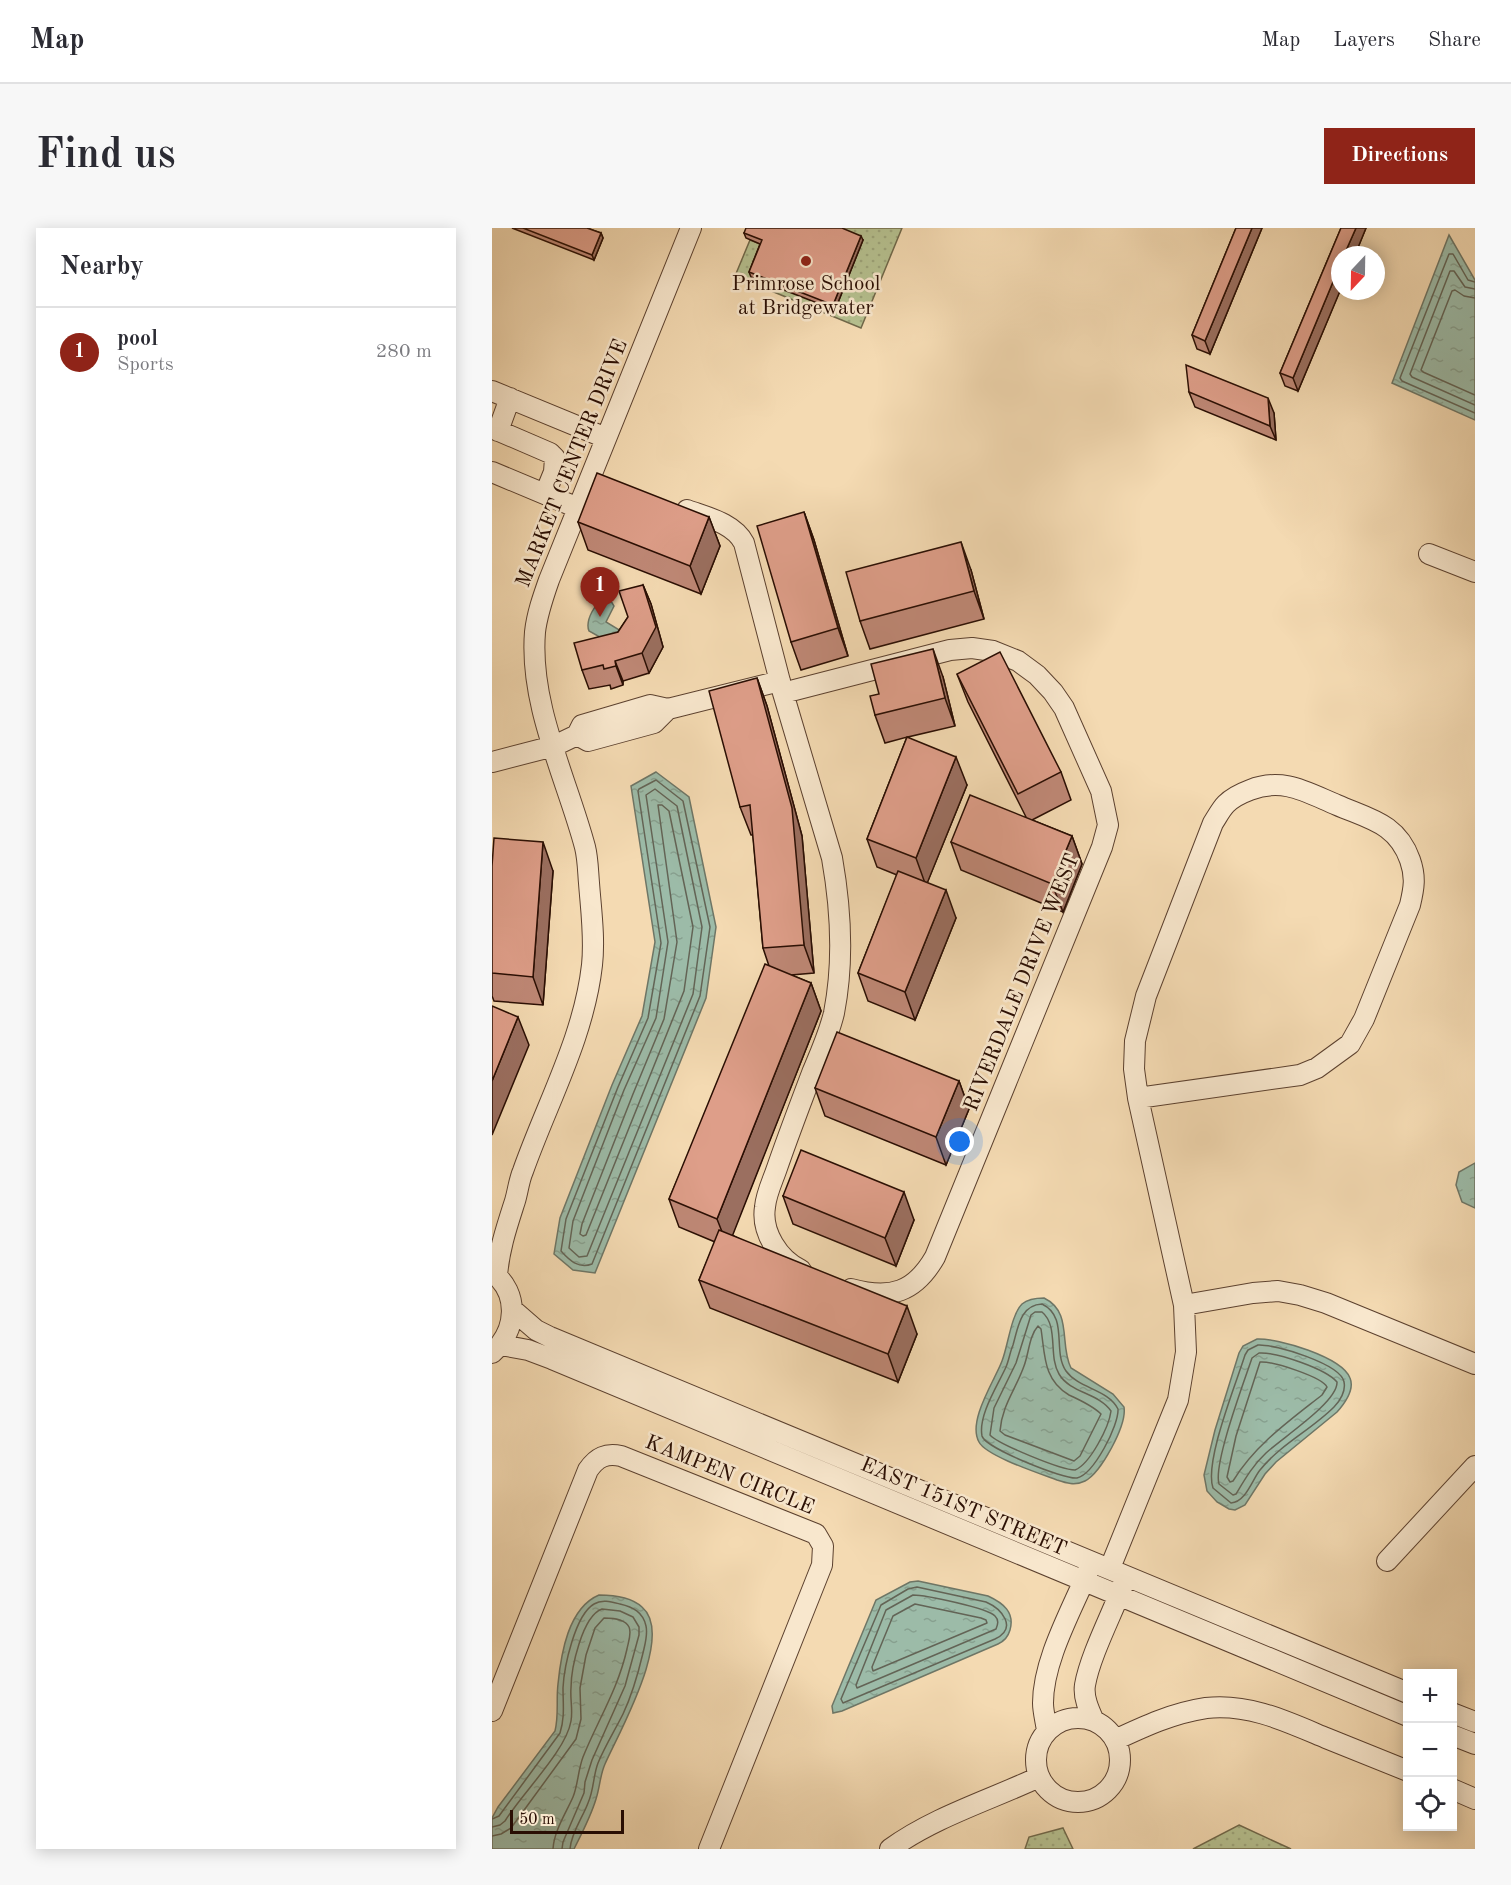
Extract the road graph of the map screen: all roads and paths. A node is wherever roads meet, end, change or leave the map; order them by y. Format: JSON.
{"nodes":[{"id":1,"x":691,"y":228,"type":"edge"},
{"id":2,"x":501,"y":395,"type":"edge"},
{"id":3,"x":495,"y":430,"type":"edge"},
{"id":4,"x":606,"y":438,"type":"junction"},
{"id":5,"x":492,"y":471,"type":"edge"},
{"id":6,"x":545,"y":494,"type":"junction"},
{"id":7,"x":667,"y":502,"type":"edge"},
{"id":8,"x":578,"y":508,"type":"junction"},
{"id":9,"x":1429,"y":554,"type":"dead end"},
{"id":10,"x":1475,"y":572,"type":"edge"},
{"id":11,"x":782,"y":687,"type":"junction"},
{"id":12,"x":554,"y":746,"type":"junction"},
{"id":13,"x":492,"y":762,"type":"edge"},
{"id":14,"x":1138,"y":1098,"type":"junction"},
{"id":15,"x":522,"y":1172,"type":"junction"},
{"id":16,"x":492,"y":1222,"type":"edge"},
{"id":17,"x":495,"y":1274,"type":"edge"},
{"id":18,"x":816,"y":1276,"type":"edge"},
{"id":19,"x":837,"y":1285,"type":"edge"},
{"id":20,"x":1184,"y":1305,"type":"junction"},
{"id":21,"x":513,"y":1310,"type":"junction"},
{"id":22,"x":496,"y":1349,"type":"edge"},
{"id":23,"x":1475,"y":1365,"type":"edge"},
{"id":24,"x":1475,"y":1466,"type":"edge"},
{"id":25,"x":1387,"y":1561,"type":"dead end"},
{"id":26,"x":1110,"y":1568,"type":"junction"},
{"id":27,"x":1084,"y":1582,"type":"junction"},
{"id":28,"x":1119,"y":1596,"type":"junction"},
{"id":29,"x":1403,"y":1691,"type":"edge"},
{"id":30,"x":492,"y":1710,"type":"edge"},
{"id":31,"x":1403,"y":1714,"type":"edge"},
{"id":32,"x":1457,"y":1715,"type":"edge"},
{"id":33,"x":1094,"y":1721,"type":"junction"},
{"id":34,"x":1475,"y":1722,"type":"edge"},
{"id":35,"x":1047,"y":1731,"type":"junction"},
{"id":36,"x":1457,"y":1737,"type":"edge"},
{"id":37,"x":1115,"y":1740,"type":"junction"},
{"id":38,"x":1475,"y":1744,"type":"edge"},
{"id":39,"x":1403,"y":1769,"type":"edge"},
{"id":40,"x":1039,"y":1777,"type":"junction"},
{"id":41,"x":1457,"y":1791,"type":"edge"},
{"id":42,"x":1475,"y":1799,"type":"edge"},
{"id":43,"x":709,"y":1849,"type":"edge"},
{"id":44,"x":890,"y":1849,"type":"edge"}],
"edges":[{"from":1,"to":4,"type":"street","name":"MARKET CENTER DRIVE"},
{"from":2,"to":3,"type":"street"},
{"from":2,"to":4,"type":"street"},
{"from":3,"to":6,"type":"street"},
{"from":4,"to":8,"type":"street","name":"MARKET CENTER DRIVE"},
{"from":5,"to":6,"type":"street"},
{"from":6,"to":8,"type":"street"},
{"from":7,"to":11,"type":"street"},
{"from":8,"to":12,"type":"street","name":"MARKET CENTER DRIVE"},
{"from":9,"to":10,"type":"street"},
{"from":11,"to":12,"type":"street"},
{"from":11,"to":18,"type":"street"},
{"from":11,"to":19,"type":"street","name":"RIVERDALE DRIVE WEST"},
{"from":12,"to":13,"type":"street"},
{"from":12,"to":15,"type":"street","name":"MARKET CENTER DRIVE"},
{"from":14,"to":14,"type":"street"},
{"from":14,"to":20,"type":"street"},
{"from":15,"to":16,"type":"street","name":"MARKET CENTER DRIVE"},
{"from":15,"to":17,"type":"street","name":"MARKET CENTER DRIVE"},
{"from":17,"to":21,"type":"street"},
{"from":20,"to":23,"type":"street"},
{"from":20,"to":26,"type":"street"},
{"from":21,"to":22,"type":"street"},
{"from":21,"to":26,"type":"street","name":"EAST 151ST STREET"},
{"from":22,"to":27,"type":"street","name":"EAST 151ST STREET"},
{"from":24,"to":25,"type":"street"},
{"from":26,"to":27,"type":"street"},
{"from":26,"to":28,"type":"street"},
{"from":26,"to":29,"type":"street","name":"EAST 151ST STREET"},
{"from":27,"to":28,"type":"street","name":"EAST 151ST STREET"},
{"from":27,"to":35,"type":"street"},
{"from":28,"to":31,"type":"street","name":"EAST 151ST STREET"},
{"from":28,"to":33,"type":"street"},
{"from":30,"to":43,"type":"street","name":"KAMPEN CIRCLE"},
{"from":32,"to":34,"type":"street"},
{"from":33,"to":35,"type":"street"},
{"from":33,"to":37,"type":"street"},
{"from":35,"to":40,"type":"street"},
{"from":36,"to":38,"type":"street"},
{"from":37,"to":39,"type":"street"},
{"from":37,"to":40,"type":"street"},
{"from":40,"to":44,"type":"street"},
{"from":41,"to":42,"type":"street"}]}
